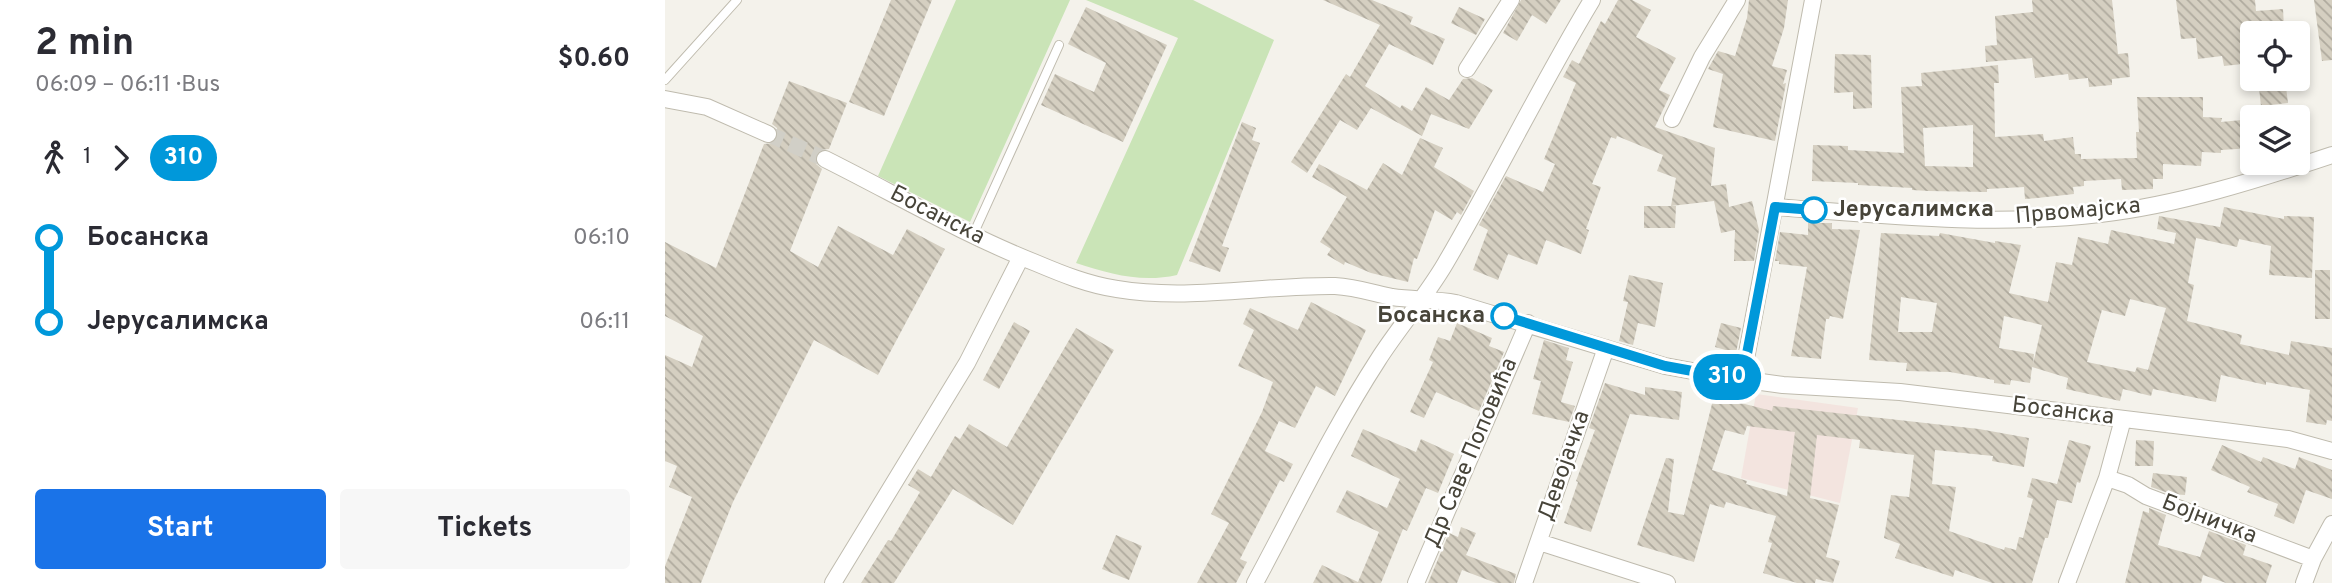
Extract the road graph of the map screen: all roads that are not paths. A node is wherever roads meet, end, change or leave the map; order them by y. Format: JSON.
{"nodes":[{"id":1,"x":737,"y":0,"type":"edge"},
{"id":2,"x":1511,"y":0,"type":"edge"},
{"id":3,"x":1592,"y":0,"type":"edge"},
{"id":4,"x":1737,"y":0,"type":"edge"},
{"id":5,"x":1813,"y":0,"type":"edge"},
{"id":6,"x":1059,"y":45,"type":"dead end"},
{"id":7,"x":1467,"y":69,"type":"dead end"},
{"id":8,"x":665,"y":80,"type":"edge"},
{"id":9,"x":665,"y":99,"type":"edge"},
{"id":10,"x":1672,"y":119,"type":"dead end"},
{"id":11,"x":768,"y":134,"type":"tunnel mouth"},
{"id":12,"x":2332,"y":155,"type":"edge"},
{"id":13,"x":825,"y":159,"type":"tunnel mouth"},
{"id":14,"x":1775,"y":207,"type":"junction"},
{"id":15,"x":973,"y":235,"type":"junction"},
{"id":16,"x":1021,"y":257,"type":"junction"},
{"id":17,"x":1422,"y":298,"type":"junction"},
{"id":18,"x":1528,"y":323,"type":"junction"},
{"id":19,"x":1606,"y":348,"type":"junction"},
{"id":20,"x":1742,"y":380,"type":"junction"},
{"id":21,"x":2123,"y":419,"type":"junction"},
{"id":22,"x":2332,"y":451,"type":"edge"},
{"id":23,"x":2107,"y":478,"type":"junction"},
{"id":24,"x":2332,"y":524,"type":"edge"},
{"id":25,"x":1539,"y":542,"type":"junction"},
{"id":26,"x":2313,"y":559,"type":"junction"},
{"id":27,"x":833,"y":583,"type":"edge"},
{"id":28,"x":1255,"y":583,"type":"edge"},
{"id":29,"x":1416,"y":583,"type":"edge"},
{"id":30,"x":1524,"y":583,"type":"edge"},
{"id":31,"x":1667,"y":583,"type":"edge"},
{"id":32,"x":2067,"y":583,"type":"edge"},
{"id":33,"x":2304,"y":583,"type":"edge"}],
"edges":[{"from":1,"to":8,"type":"lane"},
{"from":2,"to":7,"type":"street"},
{"from":3,"to":17,"type":"street"},
{"from":4,"to":10,"type":"street"},
{"from":5,"to":14,"type":"street"},
{"from":6,"to":15,"type":"lane"},
{"from":9,"to":11,"type":"street"},
{"from":12,"to":14,"type":"street","name":"Првомајска"},
{"from":13,"to":15,"type":"street","name":"Босанска"},
{"from":14,"to":20,"type":"street"},
{"from":15,"to":16,"type":"street","name":"Босанска"},
{"from":16,"to":17,"type":"street","name":"Босанска"},
{"from":16,"to":27,"type":"street"},
{"from":17,"to":18,"type":"street","name":"Босанска"},
{"from":17,"to":28,"type":"street"},
{"from":18,"to":19,"type":"street","name":"Босанска"},
{"from":18,"to":29,"type":"street","name":"Др Саве Поповића"},
{"from":19,"to":20,"type":"street","name":"Босанска"},
{"from":19,"to":25,"type":"street","name":"Девојачка"},
{"from":20,"to":21,"type":"street","name":"Босанска"},
{"from":21,"to":22,"type":"street","name":"Босанска"},
{"from":21,"to":23,"type":"street"},
{"from":23,"to":26,"type":"street","name":"Бојничка"},
{"from":23,"to":32,"type":"street"},
{"from":24,"to":26,"type":"street"},
{"from":25,"to":30,"type":"street","name":"Девојачка"},
{"from":25,"to":31,"type":"street"},
{"from":26,"to":33,"type":"street"}]}
